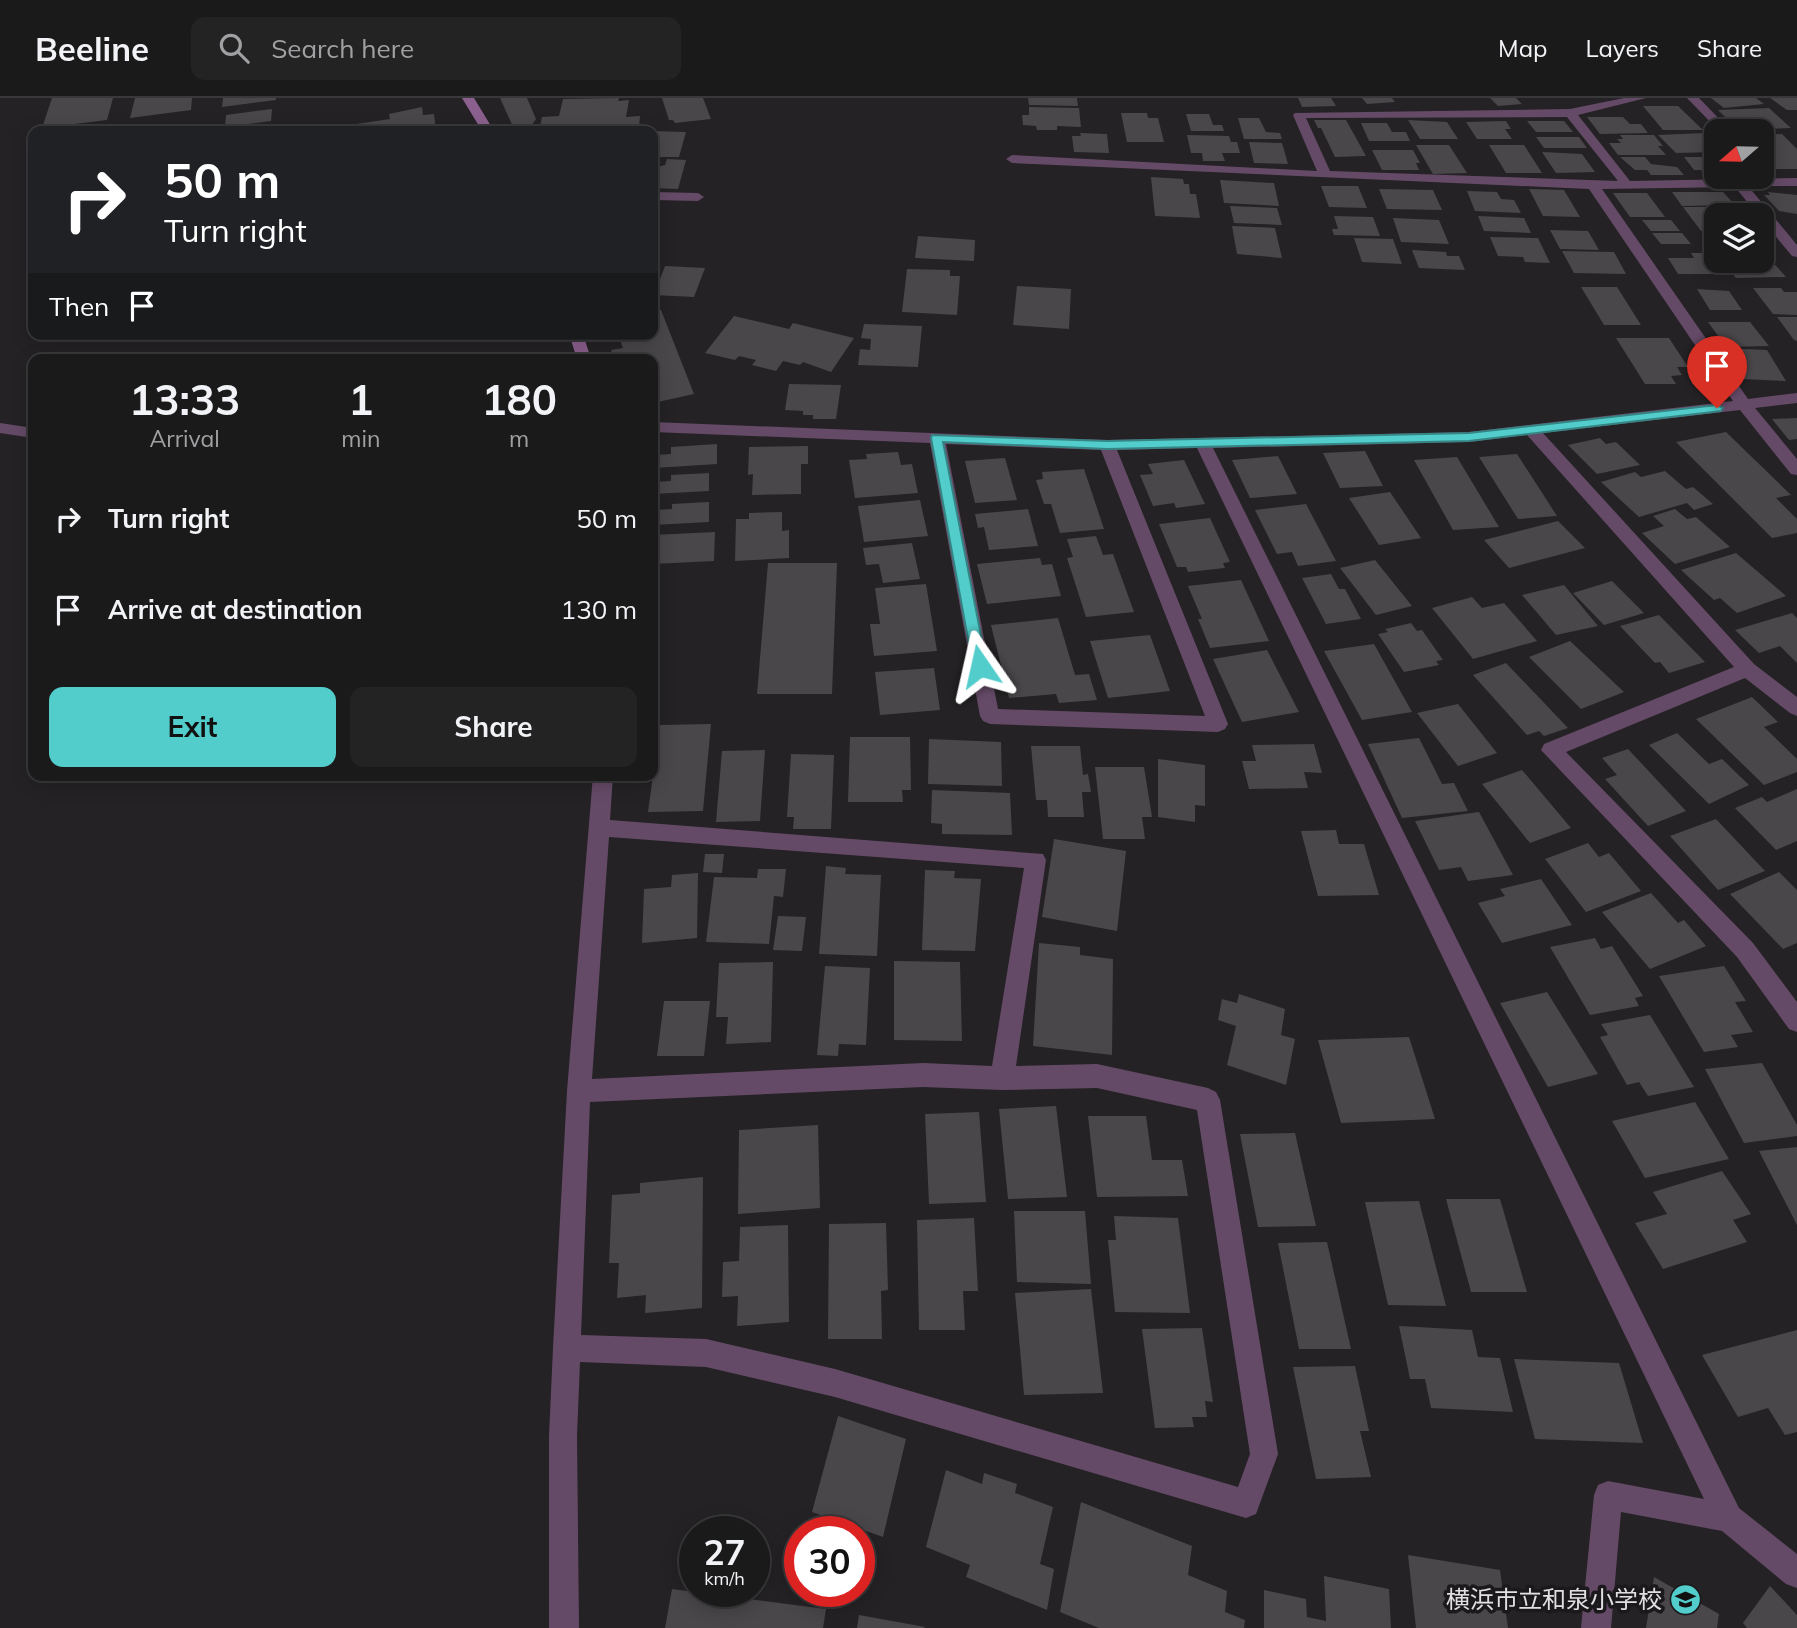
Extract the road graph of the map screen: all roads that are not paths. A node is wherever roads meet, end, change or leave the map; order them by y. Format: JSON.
{"nodes":[{"id":1,"x":468,"y":98,"type":"edge"},
{"id":2,"x":1640,"y":98,"type":"edge"},
{"id":3,"x":1693,"y":98,"type":"edge"},
{"id":4,"x":1570,"y":113,"type":"junction"},
{"id":5,"x":1713,"y":119,"type":"edge"},
{"id":6,"x":485,"y":126,"type":"edge"},
{"id":7,"x":1012,"y":159,"type":"dead end"},
{"id":8,"x":1325,"y":175,"type":"junction"},
{"id":9,"x":1625,"y":182,"type":"junction"},
{"id":10,"x":1774,"y":182,"type":"edge"},
{"id":11,"x":1797,"y":182,"type":"edge"},
{"id":12,"x":1704,"y":183,"type":"edge"},
{"id":13,"x":1593,"y":185,"type":"junction"},
{"id":14,"x":1743,"y":189,"type":"edge"},
{"id":15,"x":658,"y":196,"type":"edge"},
{"id":16,"x":698,"y":197,"type":"dead end"},
{"id":17,"x":1797,"y":253,"type":"edge"},
{"id":18,"x":1797,"y":398,"type":"edge"},
{"id":19,"x":1744,"y":405,"type":"junction"},
{"id":20,"x":658,"y":427,"type":"edge"},
{"id":21,"x":0,"y":428,"type":"edge"},
{"id":22,"x":1532,"y":431,"type":"junction"},
{"id":23,"x":28,"y":432,"type":"edge"},
{"id":24,"x":937,"y":438,"type":"junction"},
{"id":25,"x":1203,"y":444,"type":"junction"},
{"id":26,"x":1107,"y":445,"type":"junction"},
{"id":27,"x":1797,"y":470,"type":"edge"},
{"id":28,"x":1747,"y":669,"type":"junction"},
{"id":29,"x":1797,"y":708,"type":"edge"},
{"id":30,"x":602,"y":781,"type":"edge"},
{"id":31,"x":598,"y":828,"type":"junction"},
{"id":32,"x":1797,"y":1021,"type":"edge"},
{"id":33,"x":1002,"y":1079,"type":"junction"},
{"id":34,"x":579,"y":1091,"type":"junction"},
{"id":35,"x":567,"y":1348,"type":"junction"},
{"id":36,"x":1729,"y":1518,"type":"junction"},
{"id":37,"x":1797,"y":1573,"type":"edge"},
{"id":38,"x":564,"y":1628,"type":"edge"},
{"id":39,"x":1597,"y":1628,"type":"edge"}],
"edges":[{"from":1,"to":6,"type":"street"},
{"from":2,"to":4,"type":"street"},
{"from":3,"to":5,"type":"street"},
{"from":4,"to":8,"type":"street"},
{"from":4,"to":9,"type":"street"},
{"from":7,"to":8,"type":"street"},
{"from":8,"to":13,"type":"street"},
{"from":9,"to":12,"type":"street"},
{"from":9,"to":13,"type":"street"},
{"from":10,"to":11,"type":"street"},
{"from":13,"to":19,"type":"street"},
{"from":14,"to":17,"type":"street"},
{"from":15,"to":16,"type":"street"},
{"from":18,"to":19,"type":"street"},
{"from":19,"to":22,"type":"street"},
{"from":19,"to":27,"type":"street"},
{"from":20,"to":24,"type":"street"},
{"from":21,"to":23,"type":"street"},
{"from":22,"to":25,"type":"street"},
{"from":22,"to":28,"type":"street"},
{"from":24,"to":26,"type":"street"},
{"from":24,"to":26,"type":"street"},
{"from":25,"to":26,"type":"street"},
{"from":25,"to":36,"type":"street"},
{"from":28,"to":29,"type":"street"},
{"from":28,"to":32,"type":"street"},
{"from":30,"to":31,"type":"street"},
{"from":31,"to":33,"type":"street"},
{"from":31,"to":34,"type":"street"},
{"from":33,"to":34,"type":"street"},
{"from":33,"to":35,"type":"street"},
{"from":34,"to":35,"type":"street"},
{"from":35,"to":38,"type":"street"},
{"from":36,"to":37,"type":"street"},
{"from":36,"to":39,"type":"street"}]}
